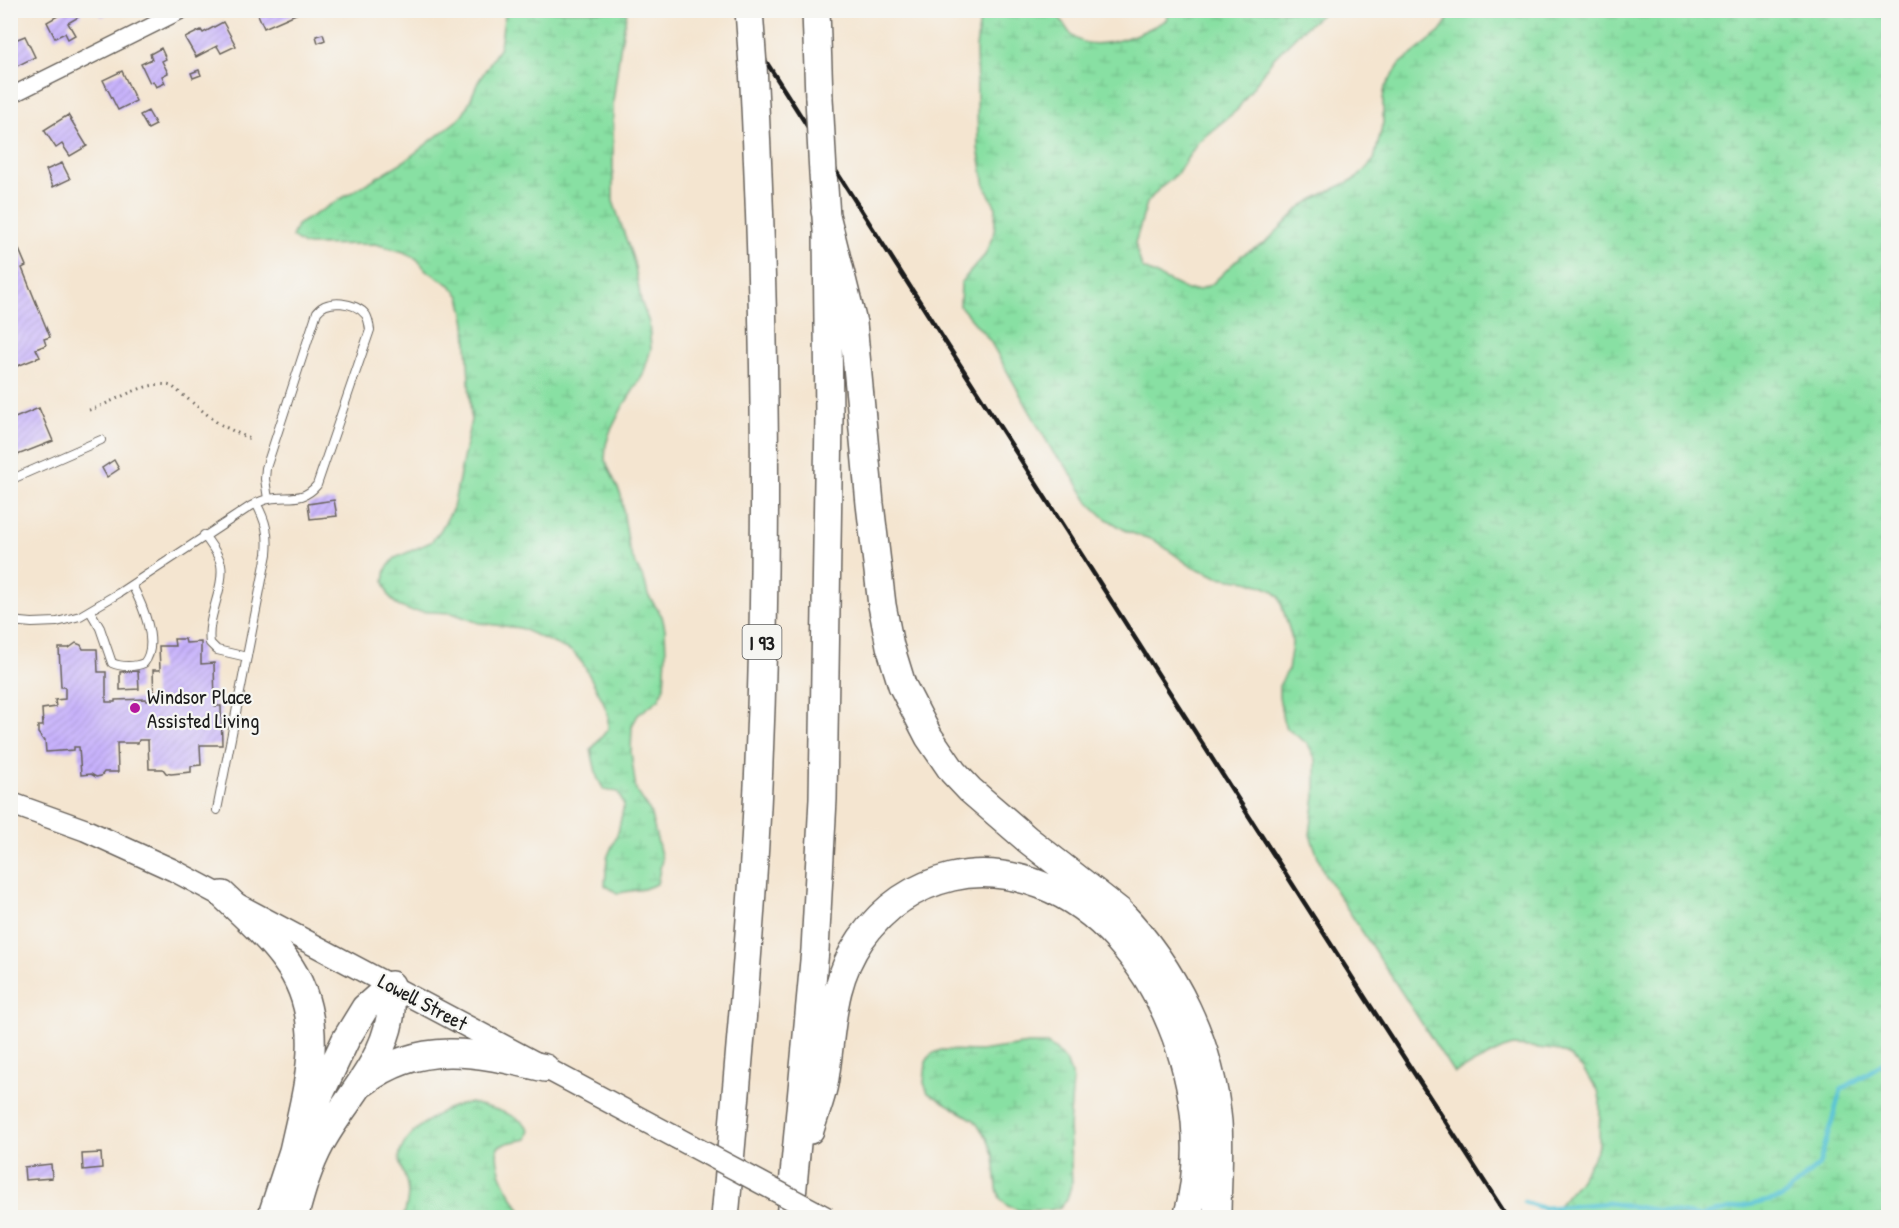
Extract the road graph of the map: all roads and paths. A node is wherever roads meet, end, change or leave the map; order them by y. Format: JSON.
{"nodes":[{"id":1,"x":183,"y":10,"type":"edge"},
{"id":2,"x":749,"y":10,"type":"edge"},
{"id":3,"x":816,"y":10,"type":"edge"},
{"id":4,"x":10,"y":96,"type":"edge"},
{"id":5,"x":825,"y":211,"type":"junction"},
{"id":6,"x":89,"y":410,"type":"dead end"},
{"id":7,"x":250,"y":439,"type":"dead end"},
{"id":8,"x":101,"y":440,"type":"dead end"},
{"id":9,"x":10,"y":480,"type":"edge"},
{"id":10,"x":268,"y":499,"type":"junction"},
{"id":11,"x":256,"y":503,"type":"junction"},
{"id":12,"x":204,"y":535,"type":"junction"},
{"id":13,"x":132,"y":585,"type":"junction"},
{"id":14,"x":90,"y":611,"type":"junction"},
{"id":15,"x":10,"y":621,"type":"edge"},
{"id":16,"x":247,"y":657,"type":"junction"},
{"id":17,"x":10,"y":803,"type":"edge"},
{"id":18,"x":217,"y":810,"type":"dead end"},
{"id":19,"x":223,"y":895,"type":"junction"},
{"id":20,"x":391,"y":985,"type":"junction"},
{"id":21,"x":545,"y":1068,"type":"junction"},
{"id":22,"x":355,"y":1090,"type":"junction"},
{"id":23,"x":293,"y":1151,"type":"junction"},
{"id":24,"x":793,"y":1182,"type":"junction"},
{"id":25,"x":1218,"y":1186,"type":"junction"},
{"id":26,"x":725,"y":1217,"type":"edge"},
{"id":27,"x":271,"y":1218,"type":"edge"},
{"id":28,"x":294,"y":1218,"type":"edge"},
{"id":29,"x":790,"y":1218,"type":"edge"},
{"id":30,"x":827,"y":1218,"type":"edge"},
{"id":31,"x":1188,"y":1218,"type":"edge"},
{"id":32,"x":1212,"y":1218,"type":"edge"},
{"id":33,"x":1217,"y":1218,"type":"edge"}],
"edges":[{"from":1,"to":4,"type":"street"},
{"from":2,"to":26,"type":"highway","number":"I 93","bridge":true},
{"from":3,"to":5,"type":"highway","bridge":true},
{"from":5,"to":24,"type":"highway"},
{"from":5,"to":25,"type":"highway"},
{"from":6,"to":7,"type":"path"},
{"from":8,"to":9,"type":"lane"},
{"from":10,"to":10,"type":"lane"},
{"from":10,"to":11,"type":"lane"},
{"from":11,"to":12,"type":"lane"},
{"from":11,"to":16,"type":"lane"},
{"from":12,"to":13,"type":"lane"},
{"from":12,"to":16,"type":"lane"},
{"from":13,"to":14,"type":"lane"},
{"from":13,"to":14,"type":"lane"},
{"from":14,"to":15,"type":"lane"},
{"from":16,"to":18,"type":"lane"},
{"from":17,"to":19,"type":"main road","name":"Lowell Street"},
{"from":19,"to":20,"type":"main road","name":"Lowell Street"},
{"from":19,"to":23,"type":"highway"},
{"from":20,"to":21,"type":"main road","name":"Lowell Street"},
{"from":20,"to":22,"type":"highway"},
{"from":20,"to":23,"type":"highway"},
{"from":21,"to":22,"type":"highway"},
{"from":21,"to":30,"type":"main road","name":"Lowell Street","bridge":true},
{"from":22,"to":28,"type":"highway"},
{"from":23,"to":27,"type":"highway"},
{"from":24,"to":29,"type":"highway"},
{"from":24,"to":31,"type":"highway"},
{"from":25,"to":32,"type":"highway"},
{"from":25,"to":33,"type":"highway"}]}
